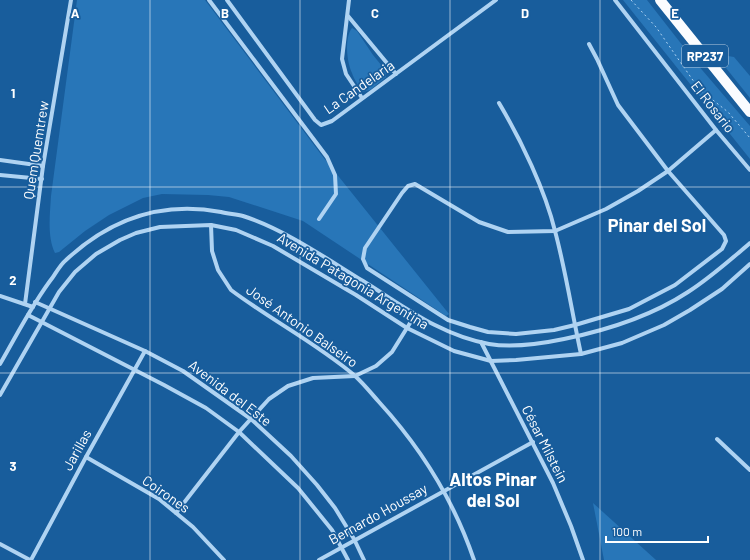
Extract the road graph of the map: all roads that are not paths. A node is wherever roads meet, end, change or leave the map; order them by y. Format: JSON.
{"nodes":[{"id":1,"x":71,"y":0,"type":"edge"},
{"id":2,"x":209,"y":0,"type":"edge"},
{"id":3,"x":227,"y":0,"type":"edge"},
{"id":4,"x":349,"y":0,"type":"edge"},
{"id":5,"x":496,"y":0,"type":"edge"},
{"id":6,"x":615,"y":0,"type":"edge"},
{"id":7,"x":660,"y":0,"type":"edge"},
{"id":8,"x":348,"y":16,"type":"junction"},
{"id":9,"x":589,"y":44,"type":"dead end"},
{"id":10,"x":396,"y":74,"type":"junction"},
{"id":11,"x":362,"y":98,"type":"junction"},
{"id":12,"x":499,"y":103,"type":"dead end"},
{"id":13,"x":750,"y":112,"type":"edge"},
{"id":14,"x":716,"y":130,"type":"junction"},
{"id":15,"x":0,"y":160,"type":"edge"},
{"id":16,"x":43,"y":166,"type":"junction"},
{"id":17,"x":750,"y":170,"type":"edge"},
{"id":18,"x":668,"y":171,"type":"junction"},
{"id":19,"x":0,"y":175,"type":"edge"},
{"id":20,"x":42,"y":179,"type":"junction"},
{"id":21,"x":319,"y":219,"type":"dead end"},
{"id":22,"x":211,"y":224,"type":"junction"},
{"id":23,"x":555,"y":231,"type":"junction"},
{"id":24,"x":750,"y":243,"type":"edge"},
{"id":25,"x":750,"y":264,"type":"edge"},
{"id":26,"x":0,"y":296,"type":"edge"},
{"id":27,"x":36,"y":302,"type":"junction"},
{"id":28,"x":25,"y":304,"type":"junction"},
{"id":29,"x":33,"y":307,"type":"junction"},
{"id":30,"x":50,"y":307,"type":"junction"},
{"id":31,"x":28,"y":315,"type":"junction"},
{"id":32,"x":416,"y":315,"type":"junction"},
{"id":33,"x":41,"y":322,"type":"junction"},
{"id":34,"x":575,"y":325,"type":"junction"},
{"id":35,"x":407,"y":328,"type":"junction"},
{"id":36,"x":577,"y":336,"type":"junction"},
{"id":37,"x":481,"y":342,"type":"junction"},
{"id":38,"x":145,"y":351,"type":"junction"},
{"id":39,"x":582,"y":354,"type":"junction"},
{"id":40,"x":491,"y":361,"type":"junction"},
{"id":41,"x":0,"y":364,"type":"edge"},
{"id":42,"x":134,"y":370,"type":"junction"},
{"id":43,"x":355,"y":376,"type":"junction"},
{"id":44,"x":0,"y":395,"type":"edge"},
{"id":45,"x":251,"y":419,"type":"junction"},
{"id":46,"x":239,"y":432,"type":"junction"},
{"id":47,"x":717,"y":440,"type":"dead end"},
{"id":48,"x":533,"y":442,"type":"junction"},
{"id":49,"x":86,"y":457,"type":"junction"},
{"id":50,"x":750,"y":470,"type":"edge"},
{"id":51,"x":444,"y":491,"type":"junction"},
{"id":52,"x":176,"y":513,"type":"junction"},
{"id":53,"x":354,"y":540,"type":"junction"},
{"id":54,"x":0,"y":544,"type":"edge"},
{"id":55,"x":341,"y":547,"type":"junction"},
{"id":56,"x":30,"y":560,"type":"edge"},
{"id":57,"x":224,"y":560,"type":"edge"},
{"id":58,"x":319,"y":560,"type":"edge"},
{"id":59,"x":348,"y":560,"type":"edge"},
{"id":60,"x":364,"y":560,"type":"edge"},
{"id":61,"x":474,"y":560,"type":"edge"},
{"id":62,"x":583,"y":560,"type":"edge"}],
"edges":[{"from":1,"to":16,"type":"street","name":"Quem Quemtrew"},
{"from":2,"to":21,"type":"street"},
{"from":3,"to":11,"type":"street","name":"La Candelaria"},
{"from":4,"to":8,"type":"street"},
{"from":5,"to":10,"type":"street","name":"La Candelaria"},
{"from":6,"to":14,"type":"street","name":"El Rosario"},
{"from":7,"to":13,"type":"main road","number":"RP237"},
{"from":8,"to":10,"type":"street"},
{"from":8,"to":11,"type":"street"},
{"from":9,"to":18,"type":"street"},
{"from":10,"to":11,"type":"street","name":"La Candelaria"},
{"from":12,"to":23,"type":"street"},
{"from":14,"to":17,"type":"street","name":"El Rosario"},
{"from":14,"to":18,"type":"street"},
{"from":15,"to":16,"type":"street"},
{"from":16,"to":20,"type":"street","name":"Quem Quemtrew"},
{"from":18,"to":23,"type":"street"},
{"from":18,"to":34,"type":"street"},
{"from":19,"to":20,"type":"street"},
{"from":20,"to":28,"type":"street","name":"Quem Quemtrew"},
{"from":22,"to":30,"type":"street","name":"Avenida Patagonia Argentina"},
{"from":22,"to":35,"type":"street","name":"Avenida Patagonia Argentina"},
{"from":22,"to":43,"type":"street","name":"José Antonio Balseiro"},
{"from":23,"to":34,"type":"street"},
{"from":23,"to":34,"type":"street"},
{"from":24,"to":36,"type":"street","name":"Avenida Patagonia Argentina"},
{"from":25,"to":39,"type":"street","name":"Avenida Patagonia Argentina"},
{"from":26,"to":28,"type":"street"},
{"from":27,"to":29,"type":"street","name":"Avenida Patagonia Argentina"},
{"from":27,"to":30,"type":"street","name":"Avenida del Este"},
{"from":27,"to":32,"type":"street","name":"Avenida Patagonia Argentina"},
{"from":28,"to":29,"type":"street"},
{"from":29,"to":31,"type":"street","name":"Avenida Patagonia Argentina"},
{"from":30,"to":33,"type":"street","name":"Avenida Patagonia Argentina"},
{"from":30,"to":38,"type":"street","name":"Avenida del Este"},
{"from":31,"to":33,"type":"street","name":"Avenida del Este"},
{"from":31,"to":41,"type":"street","name":"Avenida Patagonia Argentina"},
{"from":32,"to":35,"type":"street"},
{"from":32,"to":37,"type":"street","name":"Avenida Patagonia Argentina"},
{"from":33,"to":42,"type":"street","name":"Avenida del Este"},
{"from":33,"to":44,"type":"street","name":"Avenida Patagonia Argentina"},
{"from":34,"to":36,"type":"street"},
{"from":35,"to":40,"type":"street","name":"Avenida Patagonia Argentina"},
{"from":35,"to":43,"type":"street"},
{"from":36,"to":37,"type":"street","name":"Avenida Patagonia Argentina"},
{"from":36,"to":39,"type":"street"},
{"from":37,"to":40,"type":"street","name":"César Milstein"},
{"from":38,"to":42,"type":"street","name":"Jarillas"},
{"from":38,"to":45,"type":"street","name":"Avenida del Este"},
{"from":39,"to":40,"type":"street","name":"Avenida Patagonia Argentina"},
{"from":40,"to":48,"type":"street","name":"César Milstein"},
{"from":42,"to":46,"type":"street","name":"Avenida del Este"},
{"from":42,"to":49,"type":"street","name":"Jarillas"},
{"from":43,"to":45,"type":"street"},
{"from":43,"to":51,"type":"street","name":"José Antonio Balseiro"},
{"from":45,"to":46,"type":"street"},
{"from":45,"to":53,"type":"street","name":"Avenida del Este"},
{"from":46,"to":52,"type":"street"},
{"from":46,"to":55,"type":"street","name":"Avenida del Este"},
{"from":47,"to":50,"type":"street"},
{"from":48,"to":51,"type":"street","name":"Bernardo Houssay"},
{"from":48,"to":62,"type":"street","name":"César Milstein"},
{"from":49,"to":52,"type":"street","name":"Coirones"},
{"from":49,"to":56,"type":"street","name":"Jarillas"},
{"from":51,"to":53,"type":"street","name":"Bernardo Houssay"},
{"from":51,"to":61,"type":"street","name":"José Antonio Balseiro"},
{"from":52,"to":57,"type":"street","name":"Coirones"},
{"from":53,"to":55,"type":"street","name":"Bernardo Houssay"},
{"from":53,"to":60,"type":"street","name":"Avenida del Este"},
{"from":54,"to":56,"type":"street"},
{"from":55,"to":58,"type":"street","name":"Bernardo Houssay"},
{"from":55,"to":59,"type":"street","name":"Avenida del Este"}]}
